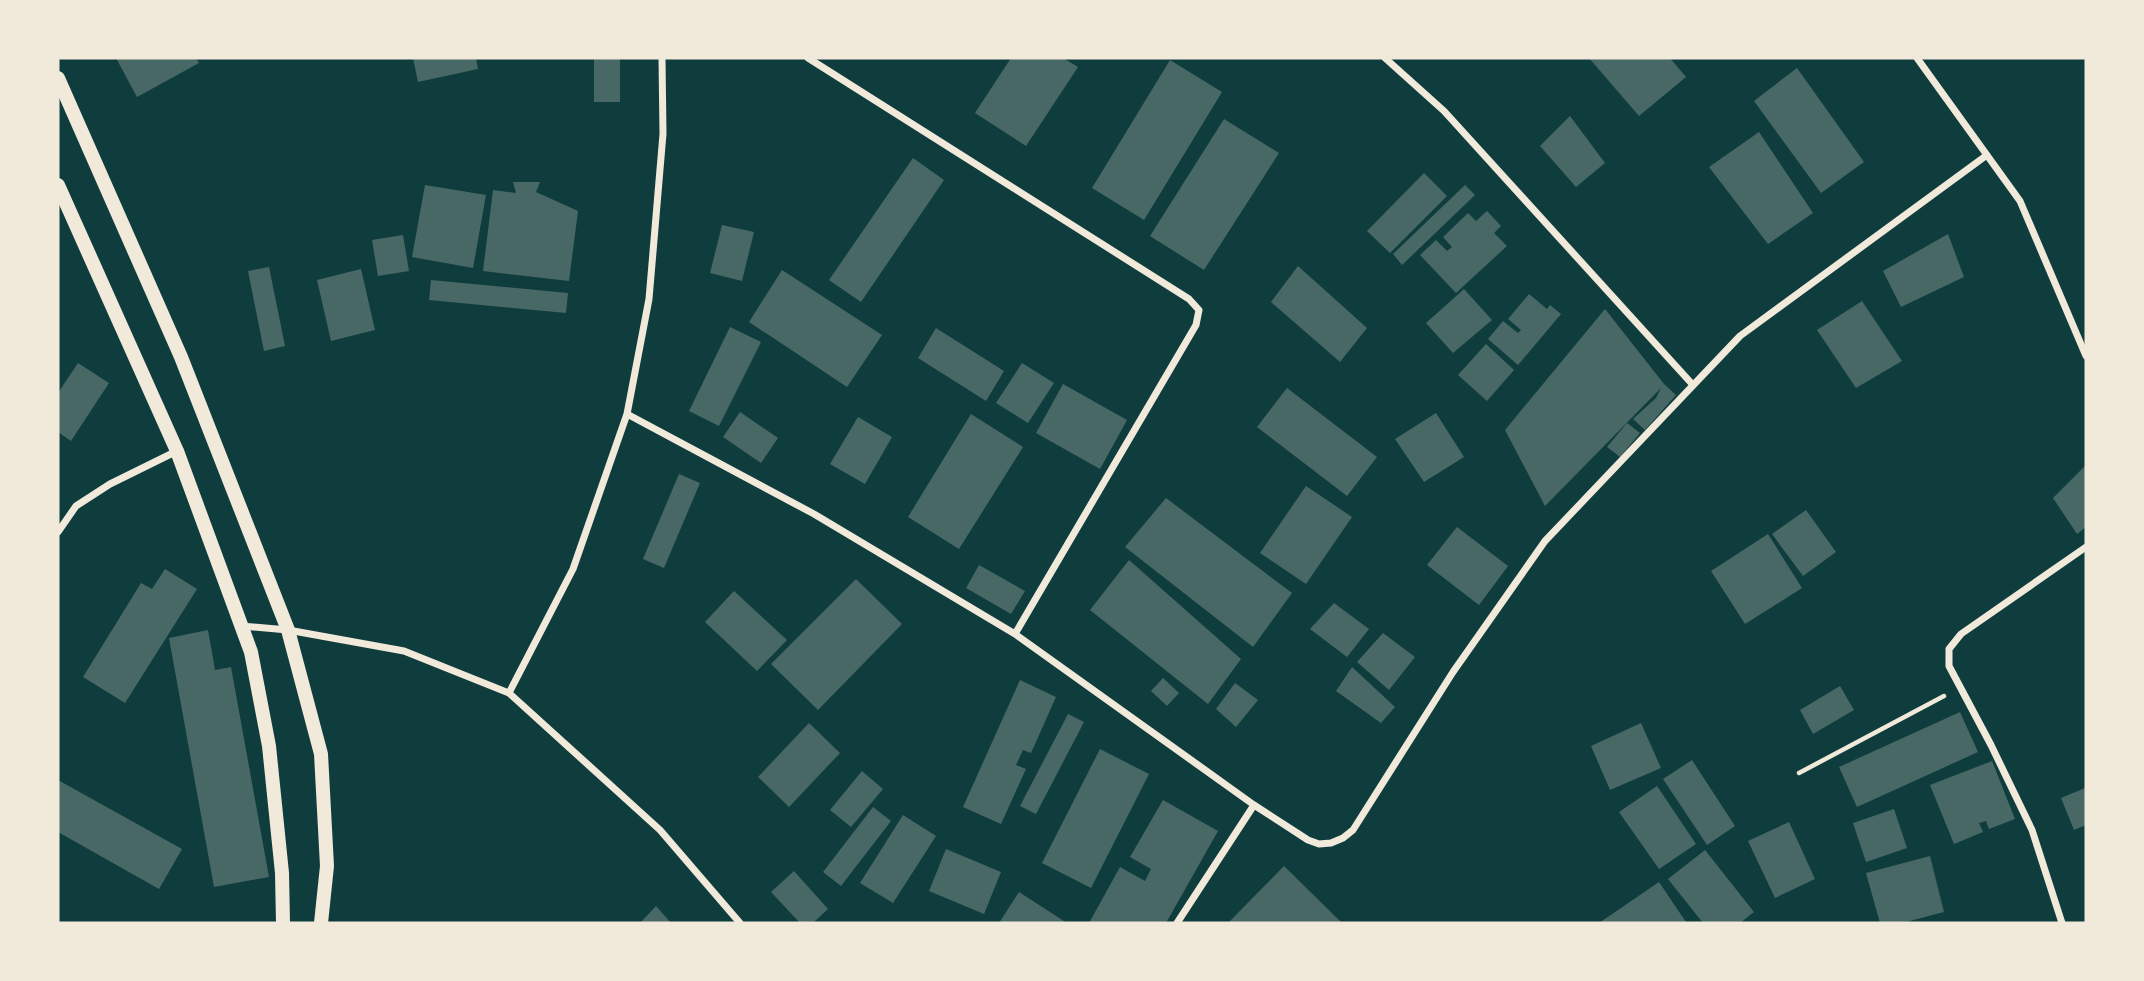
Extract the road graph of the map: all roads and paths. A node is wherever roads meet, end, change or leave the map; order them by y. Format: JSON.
{"nodes":[{"id":1,"x":662,"y":58,"type":"edge"},
{"id":2,"x":808,"y":58,"type":"edge"},
{"id":3,"x":1385,"y":58,"type":"edge"},
{"id":4,"x":1917,"y":58,"type":"edge"},
{"id":5,"x":58,"y":78,"type":"edge"},
{"id":6,"x":1987,"y":155,"type":"junction"},
{"id":7,"x":58,"y":185,"type":"edge"},
{"id":8,"x":2086,"y":356,"type":"edge"},
{"id":9,"x":1693,"y":385,"type":"junction"},
{"id":10,"x":627,"y":414,"type":"junction"},
{"id":11,"x":177,"y":451,"type":"junction"},
{"id":12,"x":58,"y":532,"type":"edge"},
{"id":13,"x":2086,"y":547,"type":"edge"},
{"id":14,"x":241,"y":626,"type":"junction"},
{"id":15,"x":288,"y":630,"type":"junction"},
{"id":16,"x":1015,"y":634,"type":"junction"},
{"id":17,"x":1960,"y":687,"type":"junction"},
{"id":18,"x":509,"y":693,"type":"junction"},
{"id":19,"x":1799,"y":773,"type":"dead end"},
{"id":20,"x":1254,"y":804,"type":"junction"},
{"id":21,"x":283,"y":923,"type":"edge"},
{"id":22,"x":321,"y":923,"type":"edge"},
{"id":23,"x":740,"y":923,"type":"edge"},
{"id":24,"x":1177,"y":923,"type":"edge"},
{"id":25,"x":2062,"y":923,"type":"edge"}],
"edges":[{"from":1,"to":10,"type":"street"},
{"from":2,"to":16,"type":"street"},
{"from":3,"to":9,"type":"street"},
{"from":4,"to":6,"type":"street"},
{"from":5,"to":15,"type":"main road"},
{"from":6,"to":8,"type":"street"},
{"from":6,"to":9,"type":"street"},
{"from":7,"to":11,"type":"main road"},
{"from":9,"to":20,"type":"street"},
{"from":10,"to":16,"type":"street"},
{"from":10,"to":18,"type":"street"},
{"from":11,"to":12,"type":"street"},
{"from":11,"to":14,"type":"main road"},
{"from":13,"to":17,"type":"street"},
{"from":14,"to":15,"type":"street"},
{"from":14,"to":21,"type":"main road"},
{"from":15,"to":18,"type":"street"},
{"from":15,"to":22,"type":"main road"},
{"from":16,"to":20,"type":"street"},
{"from":17,"to":19,"type":"path"},
{"from":17,"to":25,"type":"street"},
{"from":18,"to":23,"type":"street"},
{"from":20,"to":24,"type":"street"}]}
